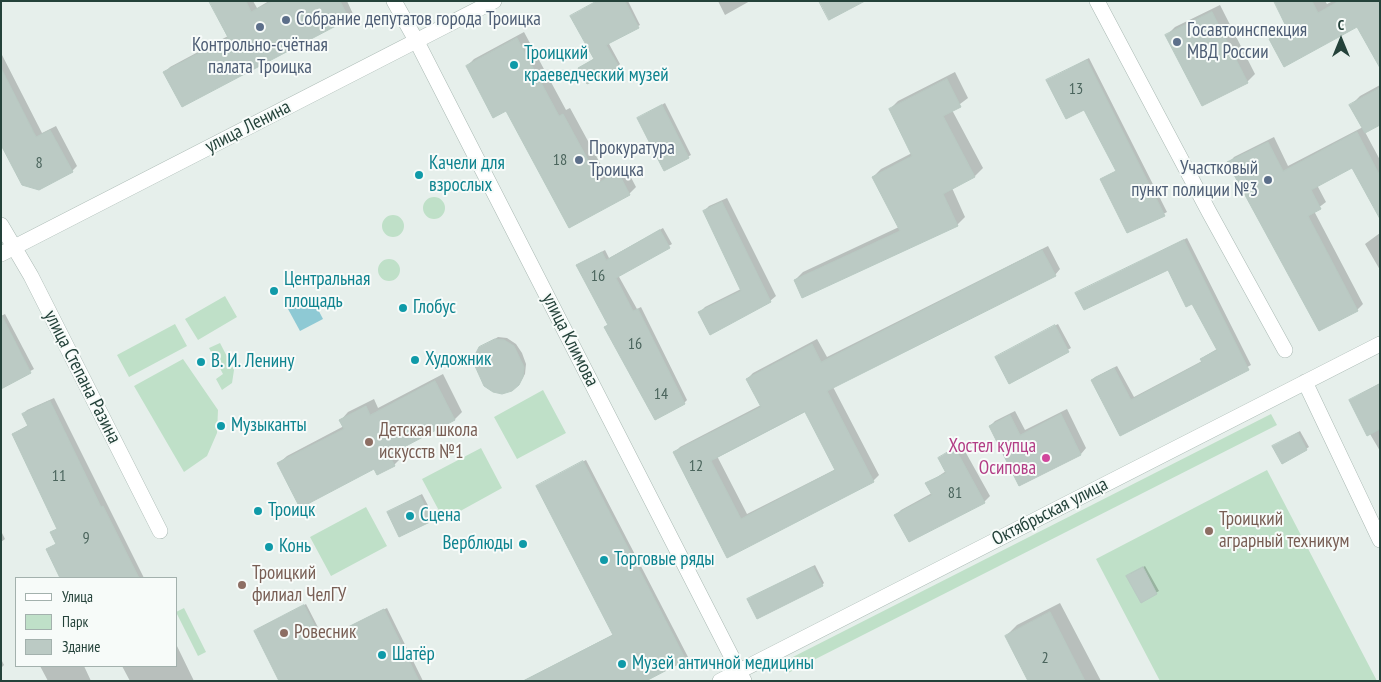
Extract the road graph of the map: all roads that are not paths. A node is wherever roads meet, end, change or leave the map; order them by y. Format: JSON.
{"nodes":[{"id":1,"x":394,"y":1,"type":"edge"},
{"id":2,"x":494,"y":1,"type":"edge"},
{"id":3,"x":1097,"y":1,"type":"edge"},
{"id":4,"x":417,"y":42,"type":"junction"},
{"id":5,"x":1,"y":224,"type":"edge"},
{"id":6,"x":8,"y":251,"type":"edge"},
{"id":7,"x":1380,"y":344,"type":"edge"},
{"id":8,"x":1285,"y":350,"type":"dead end"},
{"id":9,"x":1304,"y":382,"type":"junction"},
{"id":10,"x":160,"y":531,"type":"dead end"},
{"id":11,"x":1380,"y":540,"type":"edge"},
{"id":12,"x":742,"y":676,"type":"edge"},
{"id":13,"x":720,"y":681,"type":"edge"}],
"edges":[{"from":1,"to":4,"type":"street","name":"улица Климова"},
{"from":2,"to":4,"type":"street","name":"улица Ленина"},
{"from":3,"to":8,"type":"street"},
{"from":4,"to":6,"type":"street","name":"улица Ленина"},
{"from":4,"to":12,"type":"street","name":"улица Климова"},
{"from":5,"to":6,"type":"street","name":"улица Степана Разина"},
{"from":6,"to":10,"type":"street","name":"улица Степана Разина"},
{"from":7,"to":9,"type":"street","name":"Октябрьская улица"},
{"from":9,"to":11,"type":"street"},
{"from":9,"to":12,"type":"street","name":"Октябрьская улица"},
{"from":12,"to":13,"type":"street","name":"Октябрьская улица"}]}
